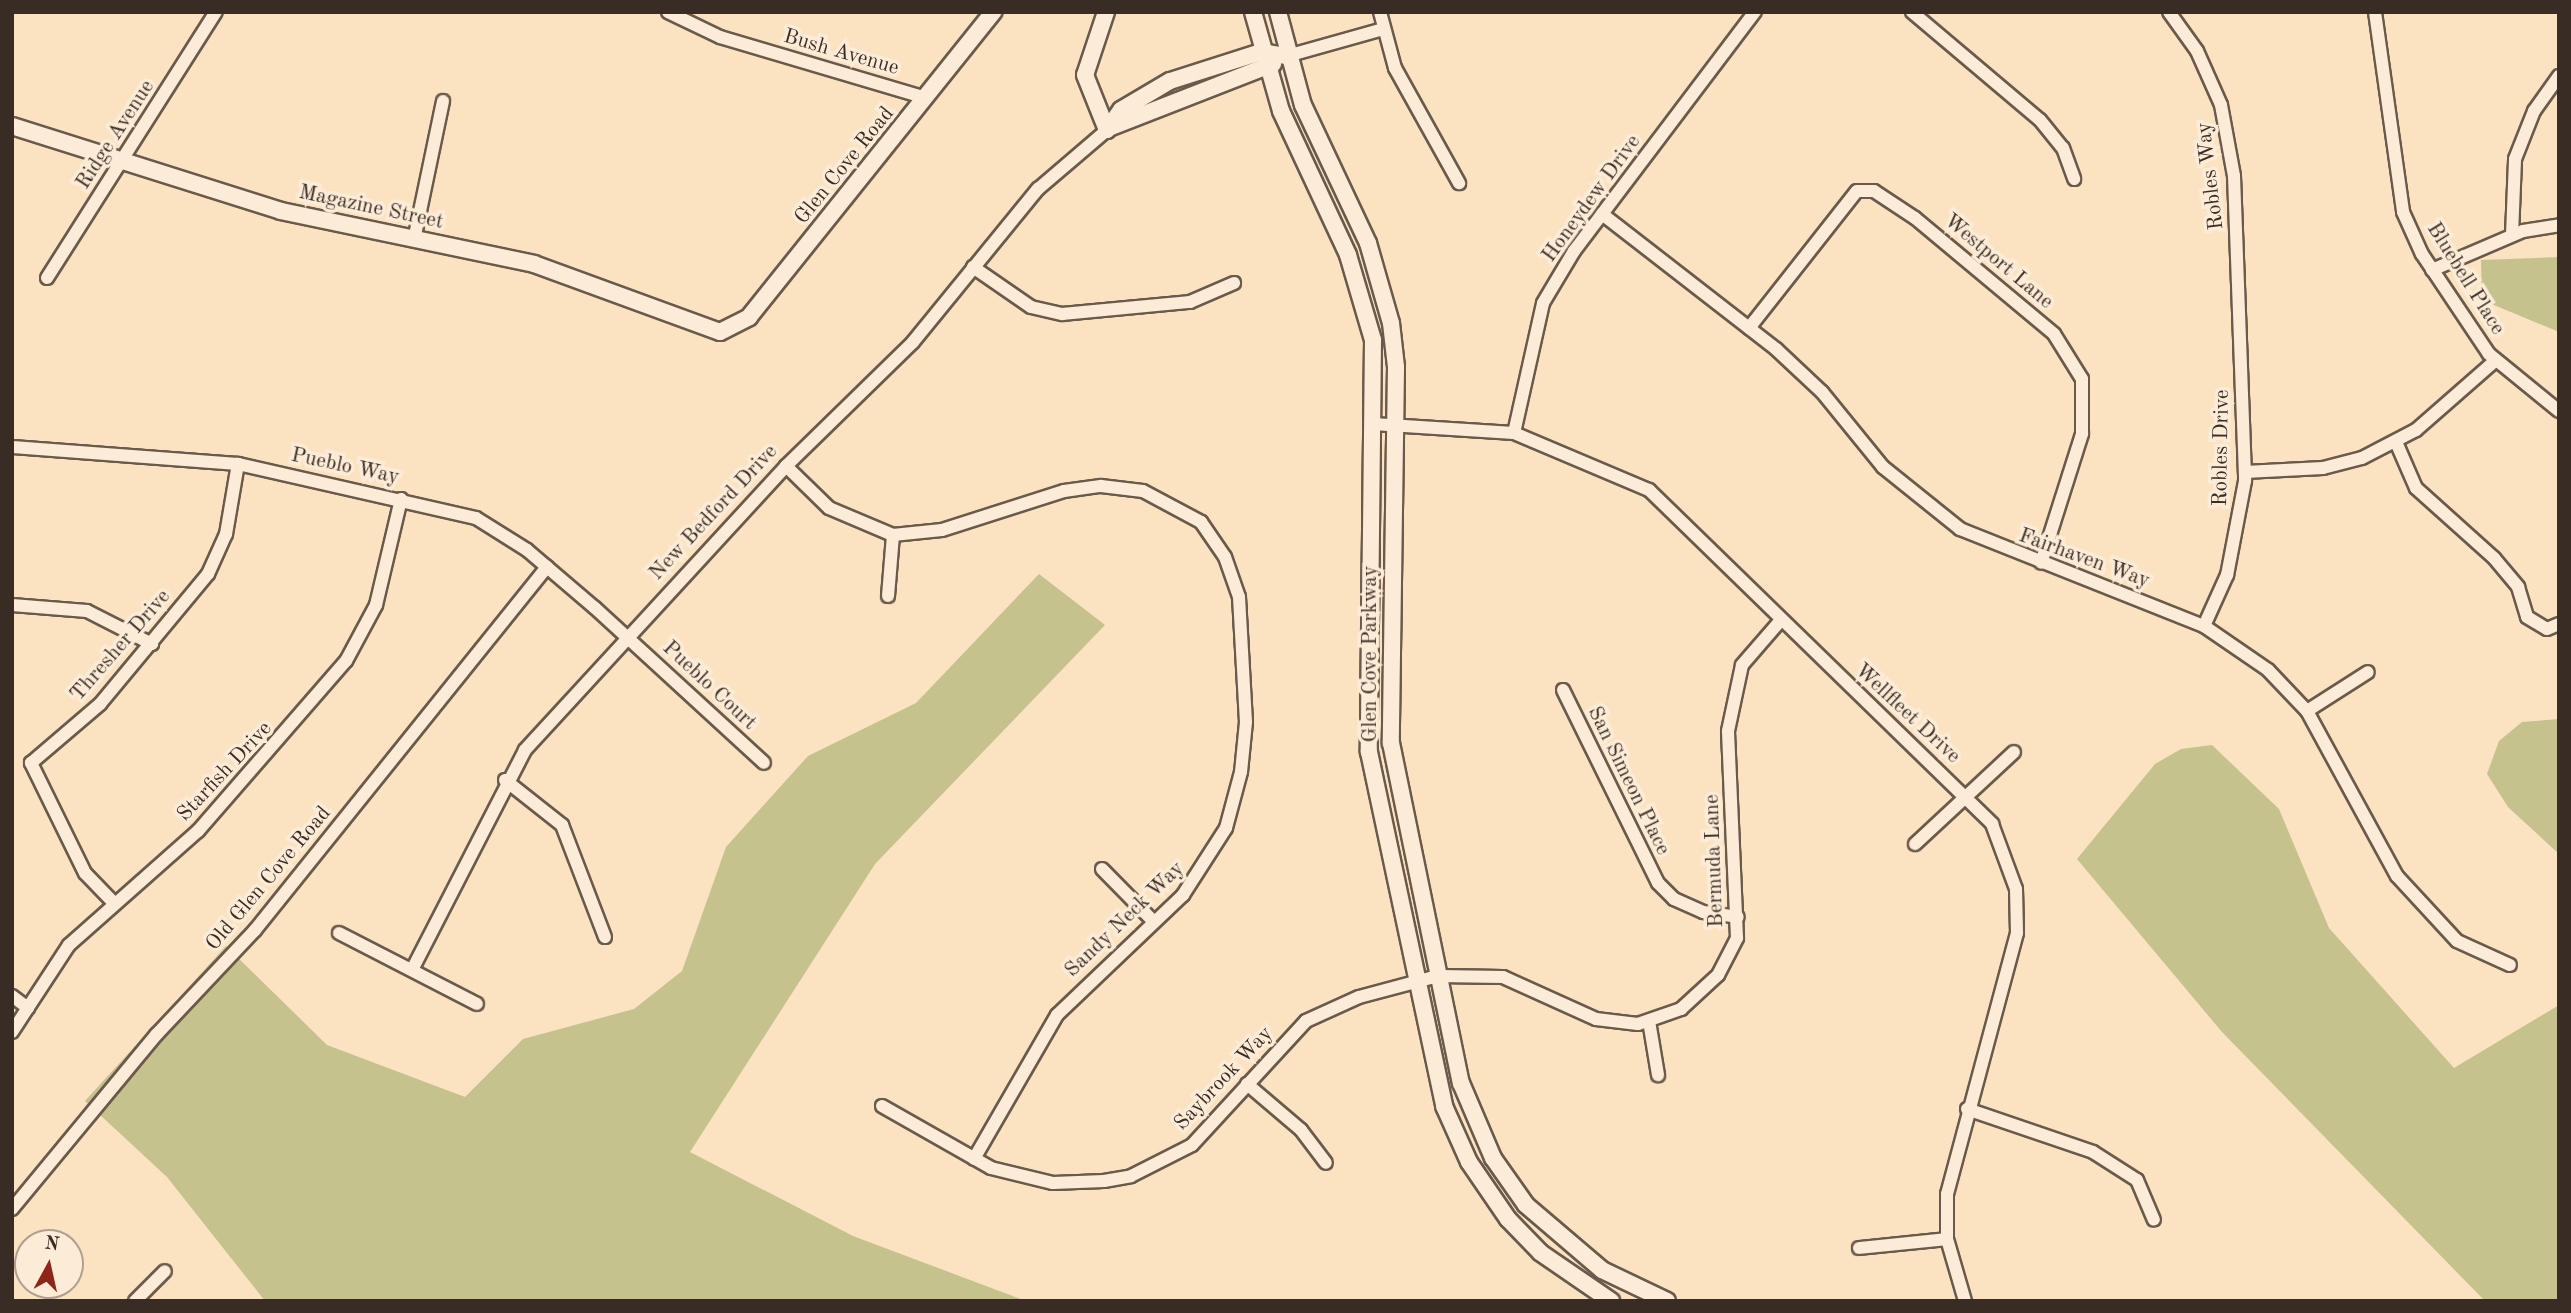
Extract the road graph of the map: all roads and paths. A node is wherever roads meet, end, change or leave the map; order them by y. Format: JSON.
{"nodes":[{"id":1,"x":216,"y":12,"type":"edge"},
{"id":2,"x":668,"y":12,"type":"edge"},
{"id":3,"x":993,"y":12,"type":"edge"},
{"id":4,"x":1106,"y":12,"type":"edge"},
{"id":5,"x":1253,"y":12,"type":"edge"},
{"id":6,"x":1278,"y":12,"type":"edge"},
{"id":7,"x":1380,"y":12,"type":"edge"},
{"id":8,"x":1755,"y":12,"type":"edge"},
{"id":9,"x":1912,"y":12,"type":"edge"},
{"id":10,"x":2169,"y":12,"type":"edge"},
{"id":11,"x":2375,"y":12,"type":"edge"},
{"id":12,"x":1383,"y":29,"type":"junction"},
{"id":13,"x":1261,"y":52,"type":"junction"},
{"id":14,"x":1287,"y":56,"type":"junction"},
{"id":15,"x":1266,"y":68,"type":"junction"},
{"id":16,"x":2559,"y":76,"type":"edge"},
{"id":17,"x":926,"y":98,"type":"junction"},
{"id":18,"x":443,"y":101,"type":"dead end"},
{"id":19,"x":12,"y":126,"type":"edge"},
{"id":20,"x":1107,"y":130,"type":"junction"},
{"id":21,"x":121,"y":162,"type":"junction"},
{"id":22,"x":2074,"y":179,"type":"dead end"},
{"id":23,"x":1459,"y":183,"type":"dead end"},
{"id":24,"x":1602,"y":214,"type":"junction"},
{"id":25,"x":2559,"y":225,"type":"edge"},
{"id":26,"x":2512,"y":235,"type":"junction"},
{"id":27,"x":414,"y":240,"type":"junction"},
{"id":28,"x":973,"y":267,"type":"junction"},
{"id":29,"x":2432,"y":271,"type":"junction"},
{"id":30,"x":47,"y":278,"type":"dead end"},
{"id":31,"x":1234,"y":283,"type":"dead end"},
{"id":32,"x":2240,"y":307,"type":"joint"},
{"id":33,"x":1749,"y":328,"type":"junction"},
{"id":34,"x":720,"y":332,"type":"joint"},
{"id":35,"x":2496,"y":360,"type":"junction"},
{"id":36,"x":2559,"y":411,"type":"edge"},
{"id":37,"x":1373,"y":424,"type":"junction"},
{"id":38,"x":1396,"y":424,"type":"junction"},
{"id":39,"x":1514,"y":433,"type":"junction"},
{"id":40,"x":2396,"y":442,"type":"junction"},
{"id":41,"x":12,"y":447,"type":"edge"},
{"id":42,"x":238,"y":464,"type":"junction"},
{"id":43,"x":786,"y":466,"type":"junction"},
{"id":44,"x":2245,"y":472,"type":"junction"},
{"id":45,"x":401,"y":499,"type":"junction"},
{"id":46,"x":894,"y":535,"type":"junction"},
{"id":47,"x":2041,"y":563,"type":"junction"},
{"id":48,"x":547,"y":567,"type":"junction"},
{"id":49,"x":888,"y":596,"type":"dead end"},
{"id":50,"x":12,"y":606,"type":"edge"},
{"id":51,"x":1781,"y":620,"type":"junction"},
{"id":52,"x":2559,"y":624,"type":"edge"},
{"id":53,"x":2204,"y":626,"type":"junction"},
{"id":54,"x":628,"y":637,"type":"junction"},
{"id":55,"x":152,"y":644,"type":"junction"},
{"id":56,"x":2368,"y":672,"type":"dead end"},
{"id":57,"x":1563,"y":690,"type":"dead end"},
{"id":58,"x":2308,"y":712,"type":"junction"},
{"id":59,"x":2014,"y":752,"type":"dead end"},
{"id":60,"x":764,"y":763,"type":"dead end"},
{"id":61,"x":505,"y":780,"type":"junction"},
{"id":62,"x":1966,"y":796,"type":"junction"},
{"id":63,"x":1916,"y":844,"type":"dead end"},
{"id":64,"x":1102,"y":869,"type":"dead end"},
{"id":65,"x":113,"y":902,"type":"junction"},
{"id":66,"x":1738,"y":917,"type":"junction"},
{"id":67,"x":1154,"y":922,"type":"junction"},
{"id":68,"x":338,"y":933,"type":"dead end"},
{"id":69,"x":605,"y":937,"type":"dead end"},
{"id":70,"x":2510,"y":965,"type":"dead end"},
{"id":71,"x":412,"y":970,"type":"junction"},
{"id":72,"x":1438,"y":976,"type":"junction"},
{"id":73,"x":1417,"y":982,"type":"junction"},
{"id":74,"x":12,"y":996,"type":"edge"},
{"id":75,"x":477,"y":1004,"type":"dead end"},
{"id":76,"x":28,"y":1008,"type":"junction"},
{"id":77,"x":1649,"y":1021,"type":"junction"},
{"id":78,"x":12,"y":1032,"type":"edge"},
{"id":79,"x":1658,"y":1075,"type":"dead end"},
{"id":80,"x":1247,"y":1084,"type":"junction"},
{"id":81,"x":882,"y":1106,"type":"dead end"},
{"id":82,"x":1968,"y":1110,"type":"junction"},
{"id":83,"x":974,"y":1158,"type":"junction"},
{"id":84,"x":1326,"y":1163,"type":"dead end"},
{"id":85,"x":12,"y":1209,"type":"edge"},
{"id":86,"x":2154,"y":1220,"type":"dead end"},
{"id":87,"x":1947,"y":1239,"type":"junction"},
{"id":88,"x":1858,"y":1248,"type":"dead end"},
{"id":89,"x":165,"y":1271,"type":"dead end"},
{"id":90,"x":135,"y":1301,"type":"edge"},
{"id":91,"x":1611,"y":1301,"type":"edge"},
{"id":92,"x":1667,"y":1301,"type":"edge"},
{"id":93,"x":1965,"y":1301,"type":"edge"}],
"edges":[{"from":1,"to":21,"type":"street","name":"Ridge Avenue"},
{"from":2,"to":17,"type":"street","name":"Bush Avenue"},
{"from":3,"to":17,"type":"main road","name":"Glen Cove Road"},
{"from":4,"to":20,"type":"main road"},
{"from":5,"to":13,"type":"main road","name":"Glen Cove Parkway"},
{"from":6,"to":14,"type":"main road","name":"Glen Cove Parkway"},
{"from":7,"to":12,"type":"street"},
{"from":8,"to":24,"type":"street","name":"Honeydew Drive"},
{"from":9,"to":22,"type":"street"},
{"from":10,"to":32,"type":"street","name":"Robles Way"},
{"from":11,"to":29,"type":"street","name":"Bluebell Place"},
{"from":12,"to":14,"type":"street","name":"New Bedford Drive"},
{"from":12,"to":23,"type":"street"},
{"from":13,"to":14,"type":"main road","name":"New Bedford Drive"},
{"from":13,"to":15,"type":"main road","name":"Glen Cove Parkway"},
{"from":13,"to":20,"type":"main road","name":"New Bedford Drive"},
{"from":14,"to":15,"type":"main road","name":"New Bedford Drive"},
{"from":14,"to":38,"type":"main road","name":"Glen Cove Parkway"},
{"from":15,"to":20,"type":"main road","name":"New Bedford Drive"},
{"from":15,"to":37,"type":"main road","name":"Glen Cove Parkway"},
{"from":16,"to":26,"type":"street"},
{"from":17,"to":34,"type":"main road","name":"Glen Cove Road"},
{"from":18,"to":27,"type":"street"},
{"from":19,"to":21,"type":"main road","name":"Magazine Street"},
{"from":20,"to":28,"type":"street","name":"New Bedford Drive"},
{"from":21,"to":27,"type":"main road","name":"Magazine Street"},
{"from":21,"to":30,"type":"street","name":"Ridge Avenue"},
{"from":24,"to":33,"type":"street","name":"Fairhaven Way"},
{"from":24,"to":39,"type":"street","name":"Honeydew Drive"},
{"from":25,"to":26,"type":"street"},
{"from":26,"to":29,"type":"street"},
{"from":27,"to":34,"type":"main road","name":"Magazine Street"},
{"from":28,"to":31,"type":"street"},
{"from":28,"to":43,"type":"street","name":"New Bedford Drive"},
{"from":29,"to":35,"type":"street","name":"Bluebell Place"},
{"from":32,"to":44,"type":"street","name":"Robles Drive"},
{"from":33,"to":47,"type":"street","name":"Fairhaven Way"},
{"from":33,"to":47,"type":"street","name":"Westport Lane"},
{"from":35,"to":36,"type":"street","name":"Bluebell Place"},
{"from":35,"to":40,"type":"street"},
{"from":37,"to":38,"type":"street","name":"Wellfleet Drive"},
{"from":37,"to":73,"type":"main road","name":"Glen Cove Parkway"},
{"from":38,"to":39,"type":"street","name":"Wellfleet Drive"},
{"from":38,"to":72,"type":"main road","name":"Glen Cove Parkway"},
{"from":39,"to":51,"type":"street","name":"Wellfleet Drive"},
{"from":40,"to":44,"type":"street"},
{"from":40,"to":52,"type":"street"},
{"from":41,"to":42,"type":"street","name":"Pueblo Way"},
{"from":42,"to":45,"type":"street","name":"Pueblo Way"},
{"from":42,"to":55,"type":"street","name":"Thresher Drive"},
{"from":43,"to":46,"type":"street","name":"Sandy Neck Way"},
{"from":43,"to":54,"type":"street","name":"New Bedford Drive"},
{"from":44,"to":53,"type":"street","name":"Robles Drive"},
{"from":45,"to":48,"type":"street","name":"Pueblo Way"},
{"from":45,"to":65,"type":"street","name":"Starfish Drive"},
{"from":46,"to":49,"type":"street"},
{"from":46,"to":67,"type":"street","name":"Sandy Neck Way"},
{"from":47,"to":53,"type":"street","name":"Fairhaven Way"},
{"from":48,"to":54,"type":"street","name":"Pueblo Way"},
{"from":48,"to":85,"type":"street","name":"Old Glen Cove Road"},
{"from":50,"to":55,"type":"street"},
{"from":51,"to":62,"type":"street","name":"Wellfleet Drive"},
{"from":51,"to":66,"type":"street","name":"Bermuda Lane"},
{"from":53,"to":58,"type":"street","name":"Fairhaven Way"},
{"from":54,"to":60,"type":"street","name":"Pueblo Court"},
{"from":54,"to":61,"type":"street","name":"New Bedford Drive"},
{"from":55,"to":65,"type":"street","name":"Thresher Drive"},
{"from":56,"to":58,"type":"street"},
{"from":57,"to":66,"type":"street","name":"San Simeon Place"},
{"from":58,"to":70,"type":"street","name":"Fairhaven Way"},
{"from":59,"to":62,"type":"street"},
{"from":61,"to":69,"type":"street"},
{"from":61,"to":71,"type":"street","name":"New Bedford Drive"},
{"from":62,"to":63,"type":"street"},
{"from":62,"to":82,"type":"street","name":"Wellfleet Drive"},
{"from":64,"to":67,"type":"street"},
{"from":65,"to":76,"type":"street","name":"Starfish Drive"},
{"from":66,"to":77,"type":"street","name":"Bermuda Lane"},
{"from":67,"to":83,"type":"street","name":"Sandy Neck Way"},
{"from":68,"to":71,"type":"street"},
{"from":71,"to":75,"type":"street"},
{"from":72,"to":73,"type":"street","name":"Saybrook Way"},
{"from":72,"to":77,"type":"street","name":"Bermuda Lane"},
{"from":72,"to":92,"type":"main road","name":"Glen Cove Parkway"},
{"from":73,"to":80,"type":"street","name":"Saybrook Way"},
{"from":73,"to":91,"type":"main road","name":"Glen Cove Parkway"},
{"from":74,"to":76,"type":"street"},
{"from":76,"to":78,"type":"street","name":"Starfish Drive"},
{"from":77,"to":79,"type":"street"},
{"from":80,"to":83,"type":"street","name":"Saybrook Way"},
{"from":80,"to":84,"type":"street"},
{"from":81,"to":83,"type":"street","name":"Saybrook Way"},
{"from":82,"to":86,"type":"street"},
{"from":82,"to":87,"type":"street","name":"Wellfleet Drive"},
{"from":87,"to":88,"type":"street"},
{"from":87,"to":93,"type":"street","name":"Wellfleet Drive"},
{"from":89,"to":90,"type":"street"}]}
